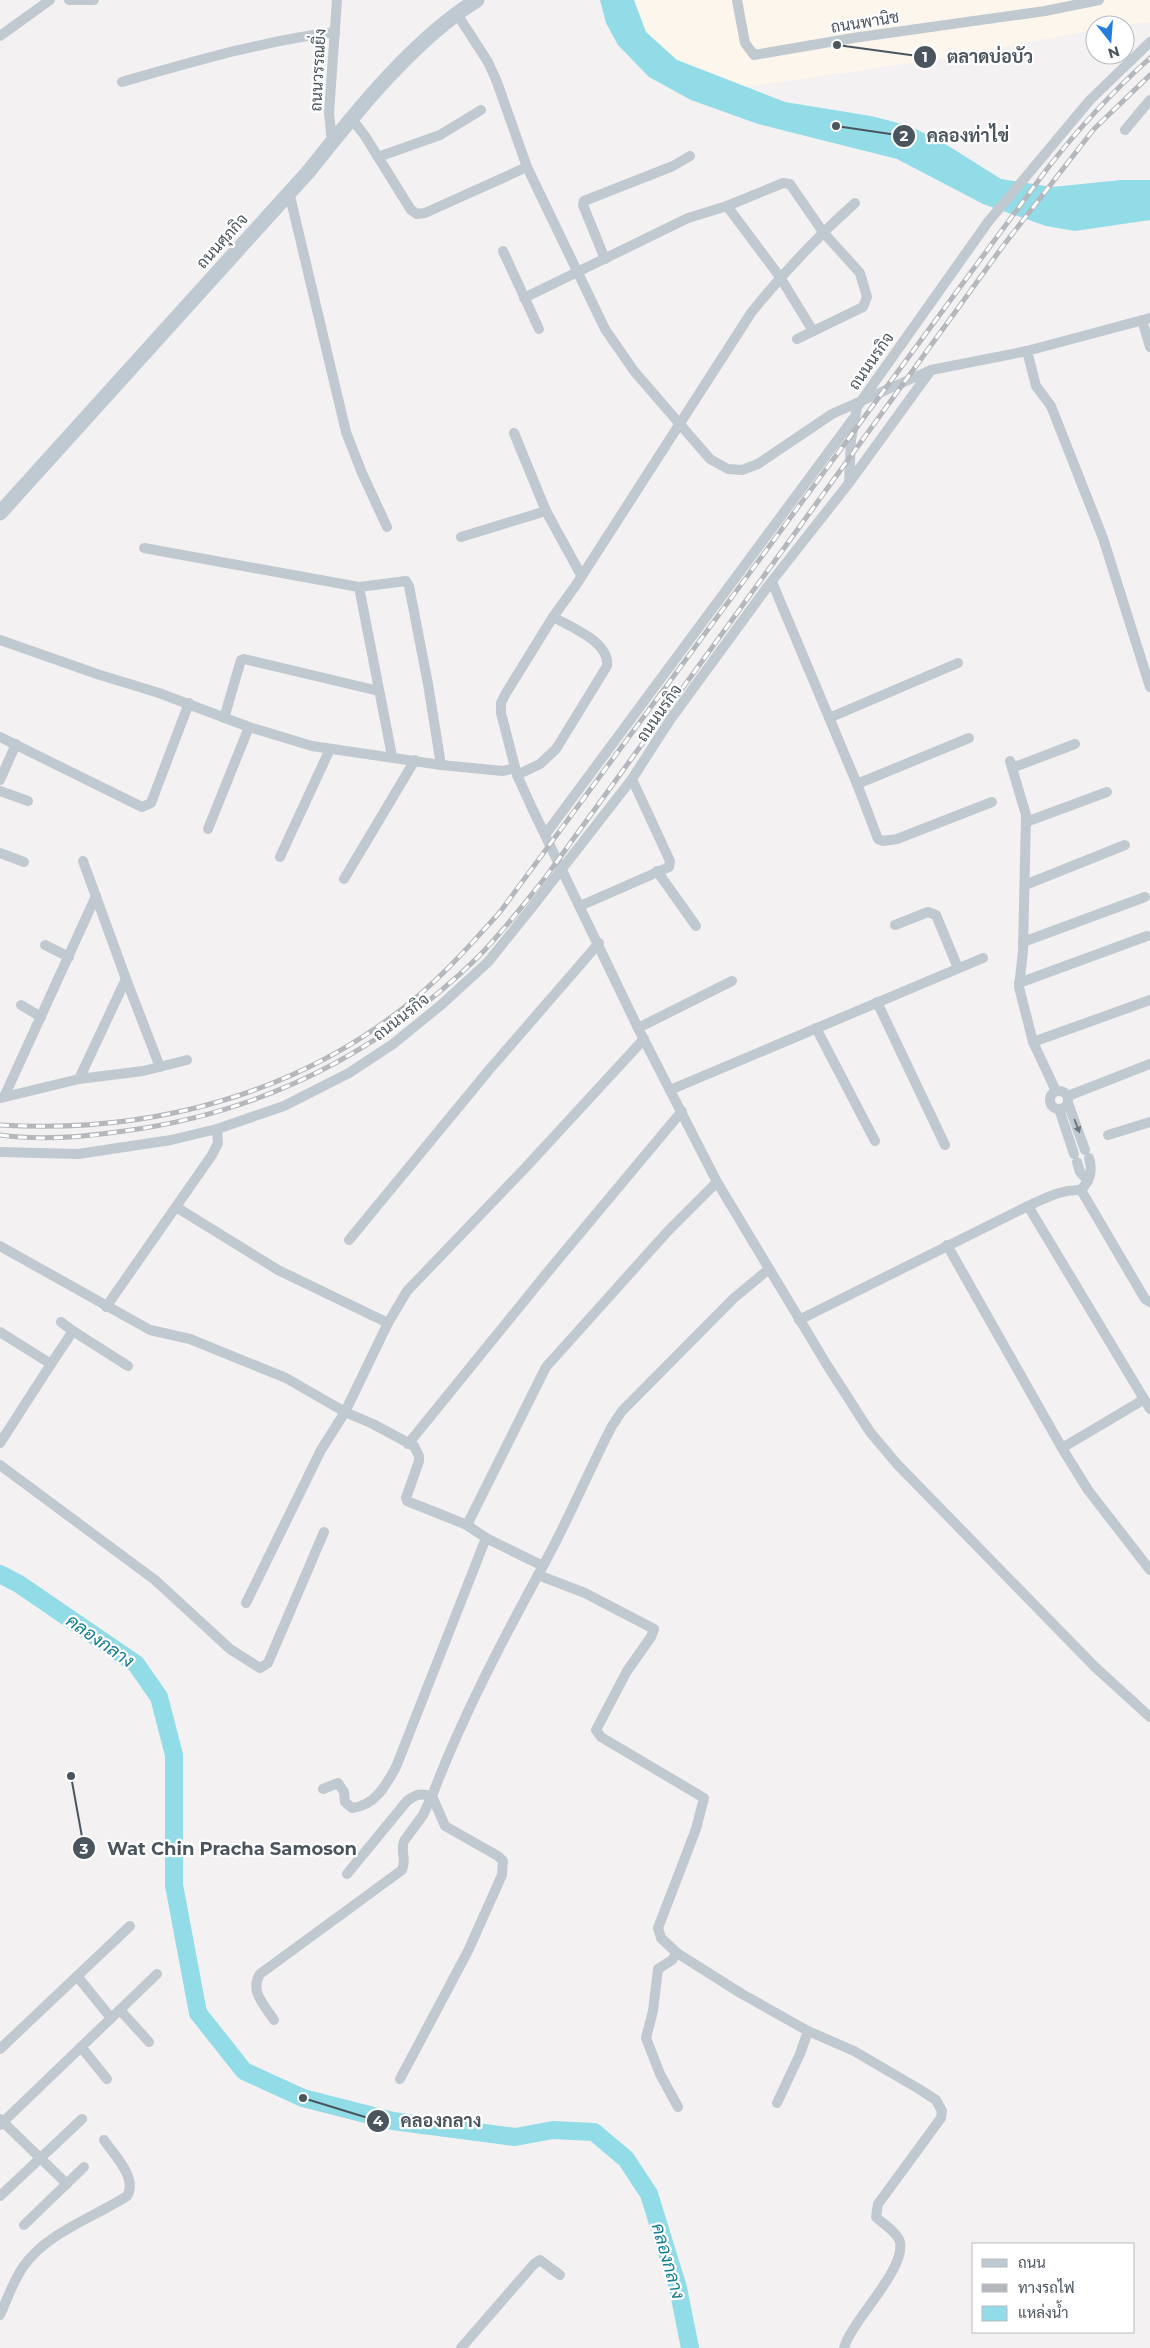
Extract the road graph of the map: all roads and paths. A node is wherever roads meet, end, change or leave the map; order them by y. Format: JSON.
{"nodes":[{"id":1,"x":50,"y":0,"type":"edge"},
{"id":2,"x":69,"y":0,"type":"edge"},
{"id":3,"x":94,"y":0,"type":"edge"},
{"id":4,"x":337,"y":0,"type":"edge"},
{"id":5,"x":477,"y":0,"type":"edge"},
{"id":6,"x":737,"y":0,"type":"edge"},
{"id":7,"x":1099,"y":0,"type":"edge"},
{"id":8,"x":459,"y":7,"type":"edge"},
{"id":9,"x":334,"y":32,"type":"junction"},
{"id":10,"x":0,"y":36,"type":"edge"},
{"id":11,"x":1150,"y":42,"type":"edge"},
{"id":12,"x":122,"y":82,"type":"dead end"},
{"id":13,"x":1150,"y":100,"type":"edge"},
{"id":14,"x":481,"y":110,"type":"dead end"},
{"id":15,"x":351,"y":118,"type":"junction"},
{"id":16,"x":1125,"y":130,"type":"dead end"},
{"id":17,"x":332,"y":142,"type":"junction"},
{"id":18,"x":378,"y":156,"type":"junction"},
{"id":19,"x":690,"y":156,"type":"dead end"},
{"id":20,"x":527,"y":167,"type":"junction"},
{"id":21,"x":289,"y":192,"type":"junction"},
{"id":22,"x":855,"y":203,"type":"dead end"},
{"id":23,"x":727,"y":206,"type":"junction"},
{"id":24,"x":823,"y":232,"type":"junction"},
{"id":25,"x":503,"y":251,"type":"dead end"},
{"id":26,"x":605,"y":259,"type":"junction"},
{"id":27,"x":577,"y":273,"type":"junction"},
{"id":28,"x":780,"y":277,"type":"junction"},
{"id":29,"x":524,"y":298,"type":"junction"},
{"id":30,"x":1146,"y":319,"type":"edge"},
{"id":31,"x":539,"y":329,"type":"dead end"},
{"id":32,"x":813,"y":330,"type":"junction"},
{"id":33,"x":797,"y":339,"type":"dead end"},
{"id":34,"x":1150,"y":347,"type":"edge"},
{"id":35,"x":1027,"y":351,"type":"junction"},
{"id":36,"x":931,"y":370,"type":"junction"},
{"id":37,"x":860,"y":401,"type":"junction"},
{"id":38,"x":854,"y":418,"type":"junction"},
{"id":39,"x":680,"y":424,"type":"junction"},
{"id":40,"x":514,"y":433,"type":"dead end"},
{"id":41,"x":849,"y":483,"type":"junction"},
{"id":42,"x":546,"y":511,"type":"junction"},
{"id":43,"x":0,"y":512,"type":"edge"},
{"id":44,"x":387,"y":527,"type":"dead end"},
{"id":45,"x":461,"y":537,"type":"dead end"},
{"id":46,"x":144,"y":548,"type":"dead end"},
{"id":47,"x":581,"y":575,"type":"junction"},
{"id":48,"x":772,"y":582,"type":"junction"},
{"id":49,"x":359,"y":587,"type":"junction"},
{"id":50,"x":554,"y":617,"type":"junction"},
{"id":51,"x":0,"y":640,"type":"edge"},
{"id":52,"x":958,"y":663,"type":"dead end"},
{"id":53,"x":1150,"y":687,"type":"edge"},
{"id":54,"x":379,"y":691,"type":"junction"},
{"id":55,"x":189,"y":703,"type":"junction"},
{"id":56,"x":224,"y":718,"type":"junction"},
{"id":57,"x":829,"y":718,"type":"junction"},
{"id":58,"x":249,"y":727,"type":"junction"},
{"id":59,"x":0,"y":737,"type":"edge"},
{"id":60,"x":968,"y":738,"type":"dead end"},
{"id":61,"x":16,"y":744,"type":"junction"},
{"id":62,"x":1075,"y":744,"type":"dead end"},
{"id":63,"x":330,"y":749,"type":"junction"},
{"id":64,"x":392,"y":756,"type":"junction"},
{"id":65,"x":415,"y":760,"type":"junction"},
{"id":66,"x":441,"y":765,"type":"junction"},
{"id":67,"x":516,"y":771,"type":"junction"},
{"id":68,"x":632,"y":779,"type":"junction"},
{"id":69,"x":0,"y":780,"type":"edge"},
{"id":70,"x":858,"y":784,"type":"junction"},
{"id":71,"x":0,"y":792,"type":"edge"},
{"id":72,"x":1107,"y":792,"type":"dead end"},
{"id":73,"x":28,"y":801,"type":"dead end"},
{"id":74,"x":992,"y":802,"type":"dead end"},
{"id":75,"x":1026,"y":822,"type":"junction"},
{"id":76,"x":208,"y":829,"type":"dead end"},
{"id":77,"x":545,"y":835,"type":"junction"},
{"id":78,"x":1124,"y":845,"type":"dead end"},
{"id":79,"x":0,"y":853,"type":"edge"},
{"id":80,"x":280,"y":857,"type":"dead end"},
{"id":81,"x":83,"y":861,"type":"dead end"},
{"id":82,"x":24,"y":862,"type":"dead end"},
{"id":83,"x":562,"y":869,"type":"junction"},
{"id":84,"x":657,"y":871,"type":"junction"},
{"id":85,"x":344,"y":879,"type":"dead end"},
{"id":86,"x":1025,"y":885,"type":"junction"},
{"id":87,"x":96,"y":896,"type":"junction"},
{"id":88,"x":1144,"y":897,"type":"dead end"},
{"id":89,"x":580,"y":906,"type":"junction"},
{"id":90,"x":895,"y":925,"type":"dead end"},
{"id":91,"x":696,"y":926,"type":"dead end"},
{"id":92,"x":1147,"y":936,"type":"dead end"},
{"id":93,"x":1023,"y":942,"type":"junction"},
{"id":94,"x":598,"y":943,"type":"junction"},
{"id":95,"x":45,"y":944,"type":"dead end"},
{"id":96,"x":68,"y":957,"type":"junction"},
{"id":97,"x":983,"y":958,"type":"dead end"},
{"id":98,"x":958,"y":968,"type":"junction"},
{"id":99,"x":126,"y":979,"type":"junction"},
{"id":100,"x":732,"y":981,"type":"dead end"},
{"id":101,"x":1019,"y":983,"type":"junction"},
{"id":102,"x":1150,"y":1000,"type":"edge"},
{"id":103,"x":877,"y":1002,"type":"junction"},
{"id":104,"x":21,"y":1005,"type":"dead end"},
{"id":105,"x":41,"y":1016,"type":"junction"},
{"id":106,"x":638,"y":1028,"type":"junction"},
{"id":107,"x":816,"y":1028,"type":"junction"},
{"id":108,"x":644,"y":1039,"type":"junction"},
{"id":109,"x":1033,"y":1042,"type":"junction"},
{"id":110,"x":187,"y":1060,"type":"dead end"},
{"id":111,"x":1150,"y":1064,"type":"edge"},
{"id":112,"x":160,"y":1067,"type":"junction"},
{"id":113,"x":78,"y":1079,"type":"junction"},
{"id":114,"x":670,"y":1090,"type":"junction"},
{"id":115,"x":1056,"y":1091,"type":"junction"},
{"id":116,"x":2,"y":1098,"type":"edge"},
{"id":117,"x":1065,"y":1103,"type":"junction"},
{"id":118,"x":682,"y":1111,"type":"junction"},
{"id":119,"x":1150,"y":1122,"type":"edge"},
{"id":120,"x":217,"y":1129,"type":"junction"},
{"id":121,"x":1108,"y":1135,"type":"dead end"},
{"id":122,"x":875,"y":1141,"type":"dead end"},
{"id":123,"x":945,"y":1145,"type":"dead end"},
{"id":124,"x":0,"y":1152,"type":"edge"},
{"id":125,"x":1088,"y":1181,"type":"junction"},
{"id":126,"x":717,"y":1182,"type":"junction"},
{"id":127,"x":1081,"y":1190,"type":"junction"},
{"id":128,"x":1028,"y":1206,"type":"junction"},
{"id":129,"x":176,"y":1207,"type":"junction"},
{"id":130,"x":349,"y":1240,"type":"dead end"},
{"id":131,"x":947,"y":1245,"type":"junction"},
{"id":132,"x":0,"y":1246,"type":"edge"},
{"id":133,"x":769,"y":1269,"type":"junction"},
{"id":134,"x":1150,"y":1302,"type":"edge"},
{"id":135,"x":106,"y":1307,"type":"junction"},
{"id":136,"x":799,"y":1320,"type":"junction"},
{"id":137,"x":61,"y":1322,"type":"dead end"},
{"id":138,"x":388,"y":1323,"type":"junction"},
{"id":139,"x":73,"y":1331,"type":"junction"},
{"id":140,"x":0,"y":1332,"type":"edge"},
{"id":141,"x":50,"y":1364,"type":"junction"},
{"id":142,"x":128,"y":1366,"type":"dead end"},
{"id":143,"x":1144,"y":1400,"type":"junction"},
{"id":144,"x":1150,"y":1409,"type":"edge"},
{"id":145,"x":345,"y":1412,"type":"junction"},
{"id":146,"x":0,"y":1443,"type":"edge"},
{"id":147,"x":408,"y":1444,"type":"junction"},
{"id":148,"x":1062,"y":1448,"type":"junction"},
{"id":149,"x":0,"y":1465,"type":"edge"},
{"id":150,"x":467,"y":1525,"type":"junction"},
{"id":151,"x":324,"y":1532,"type":"dead end"},
{"id":152,"x":486,"y":1538,"type":"junction"},
{"id":153,"x":541,"y":1570,"type":"junction"},
{"id":154,"x":1150,"y":1570,"type":"edge"},
{"id":155,"x":246,"y":1603,"type":"dead end"},
{"id":156,"x":1150,"y":1717,"type":"edge"},
{"id":157,"x":323,"y":1789,"type":"dead end"},
{"id":158,"x":432,"y":1796,"type":"junction"},
{"id":159,"x":347,"y":1874,"type":"dead end"},
{"id":160,"x":130,"y":1926,"type":"dead end"},
{"id":161,"x":677,"y":1953,"type":"junction"},
{"id":162,"x":157,"y":1974,"type":"dead end"},
{"id":163,"x":77,"y":1976,"type":"junction"},
{"id":164,"x":120,"y":2010,"type":"junction"},
{"id":165,"x":111,"y":2018,"type":"junction"},
{"id":166,"x":274,"y":2020,"type":"dead end"},
{"id":167,"x":808,"y":2031,"type":"junction"},
{"id":168,"x":149,"y":2042,"type":"dead end"},
{"id":169,"x":82,"y":2046,"type":"junction"},
{"id":170,"x":0,"y":2049,"type":"edge"},
{"id":171,"x":400,"y":2079,"type":"dead end"},
{"id":172,"x":108,"y":2080,"type":"dead end"},
{"id":173,"x":777,"y":2103,"type":"dead end"},
{"id":174,"x":678,"y":2107,"type":"dead end"},
{"id":175,"x":82,"y":2119,"type":"dead end"},
{"id":176,"x":1,"y":2122,"type":"edge"},
{"id":177,"x":104,"y":2140,"type":"dead end"},
{"id":178,"x":40,"y":2158,"type":"junction"},
{"id":179,"x":84,"y":2167,"type":"dead end"},
{"id":180,"x":66,"y":2184,"type":"junction"},
{"id":181,"x":0,"y":2196,"type":"edge"},
{"id":182,"x":24,"y":2225,"type":"dead end"},
{"id":183,"x":560,"y":2275,"type":"dead end"},
{"id":184,"x":0,"y":2316,"type":"edge"},
{"id":185,"x":461,"y":2348,"type":"edge"},
{"id":186,"x":844,"y":2348,"type":"edge"}],
"edges":[{"from":1,"to":10,"type":"street"},
{"from":2,"to":3,"type":"street"},
{"from":4,"to":9,"type":"street","name":"ถนนวรรณยิ่ง"},
{"from":5,"to":8,"type":"main road","name":"ถนนศุภกิจ"},
{"from":6,"to":7,"type":"street","name":"ถนนพานิช"},
{"from":8,"to":15,"type":"main road","name":"ถนนศุภกิจ"},
{"from":8,"to":20,"type":"street"},
{"from":9,"to":12,"type":"street"},
{"from":9,"to":17,"type":"street","name":"ถนนวรรณยิ่ง"},
{"from":11,"to":37,"type":"street","name":"ถนนนรกิจ"},
{"from":13,"to":16,"type":"street"},
{"from":14,"to":18,"type":"street"},
{"from":15,"to":17,"type":"main road","name":"ถนนศุภกิจ"},
{"from":15,"to":18,"type":"street"},
{"from":17,"to":21,"type":"main road","name":"ถนนศุภกิจ"},
{"from":18,"to":20,"type":"street"},
{"from":19,"to":26,"type":"street"},
{"from":20,"to":27,"type":"street"},
{"from":21,"to":43,"type":"main road","name":"ถนนศุภกิจ"},
{"from":21,"to":44,"type":"street"},
{"from":22,"to":24,"type":"street"},
{"from":23,"to":24,"type":"street"},
{"from":23,"to":26,"type":"street"},
{"from":23,"to":28,"type":"street"},
{"from":24,"to":28,"type":"street"},
{"from":24,"to":32,"type":"street"},
{"from":25,"to":29,"type":"street"},
{"from":26,"to":27,"type":"street"},
{"from":27,"to":29,"type":"street"},
{"from":27,"to":39,"type":"street"},
{"from":28,"to":32,"type":"street"},
{"from":28,"to":39,"type":"street"},
{"from":29,"to":31,"type":"street"},
{"from":30,"to":34,"type":"street"},
{"from":30,"to":35,"type":"street"},
{"from":32,"to":33,"type":"street"},
{"from":35,"to":36,"type":"street"},
{"from":35,"to":53,"type":"street"},
{"from":36,"to":37,"type":"street"},
{"from":36,"to":41,"type":"street"},
{"from":37,"to":38,"type":"street","name":"ถนนนรกิจ"},
{"from":37,"to":39,"type":"street"},
{"from":38,"to":41,"type":"street","name":"ถนนนรกิจ"},
{"from":38,"to":77,"type":"street"},
{"from":39,"to":47,"type":"street"},
{"from":40,"to":42,"type":"street"},
{"from":41,"to":48,"type":"street","name":"ถนนนรกิจ"},
{"from":42,"to":45,"type":"street"},
{"from":42,"to":47,"type":"street"},
{"from":46,"to":49,"type":"street"},
{"from":47,"to":50,"type":"street"},
{"from":48,"to":57,"type":"street"},
{"from":48,"to":68,"type":"street","name":"ถนนนรกิจ"},
{"from":49,"to":54,"type":"street"},
{"from":49,"to":66,"type":"street"},
{"from":50,"to":67,"type":"street"},
{"from":50,"to":67,"type":"street"},
{"from":51,"to":55,"type":"street"},
{"from":52,"to":57,"type":"street"},
{"from":54,"to":56,"type":"street"},
{"from":54,"to":64,"type":"street"},
{"from":55,"to":56,"type":"street"},
{"from":55,"to":61,"type":"street"},
{"from":56,"to":58,"type":"street"},
{"from":57,"to":70,"type":"street"},
{"from":58,"to":63,"type":"street"},
{"from":58,"to":76,"type":"street"},
{"from":59,"to":61,"type":"street"},
{"from":60,"to":70,"type":"street"},
{"from":61,"to":69,"type":"street"},
{"from":62,"to":75,"type":"street"},
{"from":63,"to":64,"type":"street"},
{"from":63,"to":80,"type":"street"},
{"from":64,"to":65,"type":"street"},
{"from":65,"to":66,"type":"street"},
{"from":65,"to":85,"type":"street"},
{"from":66,"to":67,"type":"street"},
{"from":67,"to":77,"type":"street"},
{"from":68,"to":83,"type":"street","name":"ถนนนรกิจ"},
{"from":68,"to":84,"type":"street"},
{"from":70,"to":74,"type":"street"},
{"from":71,"to":73,"type":"street"},
{"from":72,"to":75,"type":"street"},
{"from":75,"to":86,"type":"street"},
{"from":77,"to":83,"type":"street"},
{"from":78,"to":86,"type":"street"},
{"from":79,"to":82,"type":"street"},
{"from":81,"to":87,"type":"street"},
{"from":83,"to":89,"type":"street"},
{"from":83,"to":120,"type":"street","name":"ถนนนรกิจ"},
{"from":84,"to":89,"type":"street"},
{"from":84,"to":91,"type":"street"},
{"from":86,"to":93,"type":"street"},
{"from":87,"to":96,"type":"street"},
{"from":87,"to":99,"type":"street"},
{"from":88,"to":93,"type":"street"},
{"from":89,"to":94,"type":"street"},
{"from":90,"to":98,"type":"street"},
{"from":92,"to":101,"type":"street"},
{"from":93,"to":101,"type":"street"},
{"from":94,"to":106,"type":"street"},
{"from":94,"to":130,"type":"street"},
{"from":95,"to":96,"type":"street"},
{"from":96,"to":105,"type":"street"},
{"from":97,"to":98,"type":"street"},
{"from":98,"to":103,"type":"street"},
{"from":99,"to":112,"type":"street"},
{"from":99,"to":113,"type":"street"},
{"from":100,"to":106,"type":"street"},
{"from":101,"to":109,"type":"street"},
{"from":102,"to":109,"type":"street"},
{"from":103,"to":107,"type":"street"},
{"from":103,"to":123,"type":"street"},
{"from":104,"to":105,"type":"street"},
{"from":105,"to":116,"type":"street"},
{"from":106,"to":108,"type":"street"},
{"from":107,"to":114,"type":"street"},
{"from":107,"to":122,"type":"street"},
{"from":108,"to":114,"type":"street"},
{"from":108,"to":138,"type":"street"},
{"from":109,"to":115,"type":"street"},
{"from":110,"to":112,"type":"street"},
{"from":111,"to":117,"type":"street"},
{"from":112,"to":113,"type":"street"},
{"from":113,"to":116,"type":"street"},
{"from":114,"to":118,"type":"street"},
{"from":115,"to":117,"type":"street"},
{"from":115,"to":117,"type":"street"},
{"from":117,"to":125,"type":"street"},
{"from":117,"to":125,"type":"street","one_way":true},
{"from":118,"to":126,"type":"street"},
{"from":118,"to":147,"type":"street"},
{"from":119,"to":121,"type":"street"},
{"from":120,"to":124,"type":"street","name":"ถนนนรกิจ"},
{"from":120,"to":129,"type":"street"},
{"from":125,"to":127,"type":"street"},
{"from":126,"to":133,"type":"street"},
{"from":126,"to":150,"type":"street"},
{"from":127,"to":128,"type":"street"},
{"from":127,"to":134,"type":"street"},
{"from":128,"to":131,"type":"street"},
{"from":128,"to":143,"type":"street"},
{"from":129,"to":135,"type":"street"},
{"from":129,"to":138,"type":"street"},
{"from":131,"to":136,"type":"street"},
{"from":131,"to":148,"type":"street"},
{"from":132,"to":135,"type":"street"},
{"from":133,"to":136,"type":"street"},
{"from":133,"to":153,"type":"street"},
{"from":135,"to":145,"type":"street"},
{"from":136,"to":156,"type":"street"},
{"from":137,"to":139,"type":"street"},
{"from":138,"to":145,"type":"street"},
{"from":139,"to":141,"type":"street"},
{"from":139,"to":142,"type":"street"},
{"from":140,"to":141,"type":"street"},
{"from":141,"to":146,"type":"street"},
{"from":143,"to":144,"type":"street"},
{"from":143,"to":148,"type":"street"},
{"from":145,"to":147,"type":"street"},
{"from":145,"to":155,"type":"street"},
{"from":147,"to":150,"type":"street"},
{"from":148,"to":154,"type":"street"},
{"from":149,"to":151,"type":"street"},
{"from":150,"to":152,"type":"street"},
{"from":152,"to":153,"type":"street"},
{"from":152,"to":157,"type":"street"},
{"from":153,"to":158,"type":"street"},
{"from":153,"to":161,"type":"street"},
{"from":158,"to":159,"type":"street"},
{"from":158,"to":166,"type":"street"},
{"from":158,"to":171,"type":"street"},
{"from":160,"to":163,"type":"street"},
{"from":161,"to":167,"type":"street"},
{"from":161,"to":174,"type":"street"},
{"from":162,"to":164,"type":"street"},
{"from":163,"to":165,"type":"street"},
{"from":163,"to":170,"type":"street"},
{"from":164,"to":165,"type":"street"},
{"from":164,"to":168,"type":"street"},
{"from":165,"to":169,"type":"street"},
{"from":167,"to":173,"type":"street"},
{"from":167,"to":186,"type":"street"},
{"from":169,"to":172,"type":"street"},
{"from":169,"to":176,"type":"street"},
{"from":175,"to":178,"type":"street"},
{"from":176,"to":178,"type":"street"},
{"from":177,"to":184,"type":"street"},
{"from":178,"to":180,"type":"street"},
{"from":178,"to":181,"type":"street"},
{"from":179,"to":180,"type":"street"},
{"from":180,"to":182,"type":"street"},
{"from":183,"to":185,"type":"street"}]}
